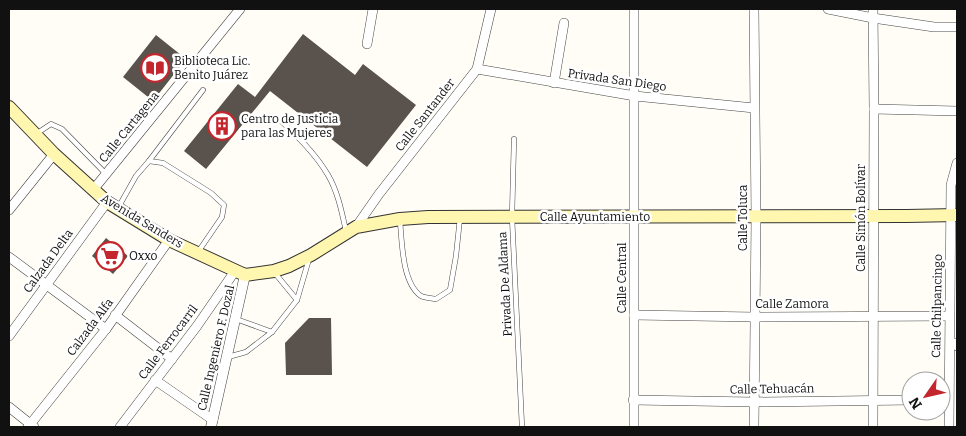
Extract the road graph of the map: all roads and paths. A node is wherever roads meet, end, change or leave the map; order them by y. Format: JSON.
{"nodes":[{"id":1,"x":240,"y":9,"type":"edge"},
{"id":2,"x":373,"y":9,"type":"edge"},
{"id":3,"x":491,"y":9,"type":"edge"},
{"id":4,"x":634,"y":9,"type":"edge"},
{"id":5,"x":754,"y":9,"type":"edge"},
{"id":6,"x":828,"y":9,"type":"edge"},
{"id":7,"x":873,"y":13,"type":"edge"},
{"id":8,"x":564,"y":23,"type":"dead end"},
{"id":9,"x":957,"y":28,"type":"edge"},
{"id":10,"x":367,"y":44,"type":"dead end"},
{"id":11,"x":477,"y":69,"type":"junction"},
{"id":12,"x":554,"y":83,"type":"junction"},
{"id":13,"x":203,"y":90,"type":"dead end"},
{"id":14,"x":635,"y":96,"type":"junction"},
{"id":15,"x":9,"y":107,"type":"edge"},
{"id":16,"x":754,"y":108,"type":"junction"},
{"id":17,"x":874,"y":109,"type":"junction"},
{"id":18,"x":957,"y":111,"type":"edge"},
{"id":19,"x":279,"y":119,"type":"dead end"},
{"id":20,"x":36,"y":135,"type":"junction"},
{"id":21,"x":514,"y":139,"type":"dead end"},
{"id":22,"x":54,"y":154,"type":"junction"},
{"id":23,"x":149,"y":161,"type":"junction"},
{"id":24,"x":957,"y":163,"type":"edge"},
{"id":25,"x":106,"y":174,"type":"junction"},
{"id":26,"x":93,"y":190,"type":"junction"},
{"id":27,"x":113,"y":205,"type":"junction"},
{"id":28,"x":9,"y":210,"type":"edge"},
{"id":29,"x":954,"y":215,"type":"edge"},
{"id":30,"x":873,"y":216,"type":"junction"},
{"id":31,"x":460,"y":217,"type":"junction"},
{"id":32,"x":634,"y":217,"type":"junction"},
{"id":33,"x":756,"y":217,"type":"junction"},
{"id":34,"x":400,"y":218,"type":"junction"},
{"id":35,"x":512,"y":218,"type":"junction"},
{"id":36,"x":351,"y":230,"type":"junction"},
{"id":37,"x":169,"y":240,"type":"junction"},
{"id":38,"x":197,"y":253,"type":"junction"},
{"id":39,"x":311,"y":255,"type":"junction"},
{"id":40,"x":9,"y":257,"type":"edge"},
{"id":41,"x":274,"y":271,"type":"junction"},
{"id":42,"x":240,"y":273,"type":"junction"},
{"id":43,"x":46,"y":286,"type":"junction"},
{"id":44,"x":297,"y":300,"type":"junction"},
{"id":45,"x":115,"y":314,"type":"junction"},
{"id":46,"x":634,"y":315,"type":"junction"},
{"id":47,"x":873,"y":316,"type":"junction"},
{"id":48,"x":949,"y":316,"type":"junction"},
{"id":49,"x":755,"y":317,"type":"junction"},
{"id":50,"x":235,"y":318,"type":"junction"},
{"id":51,"x":106,"y":328,"type":"junction"},
{"id":52,"x":272,"y":332,"type":"junction"},
{"id":53,"x":9,"y":336,"type":"edge"},
{"id":54,"x":955,"y":344,"type":"edge"},
{"id":55,"x":226,"y":357,"type":"junction"},
{"id":56,"x":172,"y":359,"type":"junction"},
{"id":57,"x":950,"y":371,"type":"edge"},
{"id":58,"x":155,"y":380,"type":"junction"},
{"id":59,"x":634,"y":400,"type":"junction"},
{"id":60,"x":873,"y":400,"type":"junction"},
{"id":61,"x":901,"y":400,"type":"edge"},
{"id":62,"x":754,"y":402,"type":"junction"},
{"id":63,"x":9,"y":407,"type":"edge"},
{"id":64,"x":212,"y":424,"type":"edge"},
{"id":65,"x":31,"y":426,"type":"edge"},
{"id":66,"x":120,"y":427,"type":"edge"},
{"id":67,"x":522,"y":427,"type":"edge"},
{"id":68,"x":634,"y":427,"type":"edge"},
{"id":69,"x":754,"y":427,"type":"edge"},
{"id":70,"x":873,"y":427,"type":"edge"}],
"edges":[{"from":1,"to":25,"type":"street","name":"Calle Cartagena"},
{"from":2,"to":10,"type":"street"},
{"from":3,"to":11,"type":"street","name":"Calle Santander"},
{"from":4,"to":14,"type":"street","name":"Calle Central"},
{"from":5,"to":16,"type":"street","name":"Calle Toluca"},
{"from":6,"to":7,"type":"street"},
{"from":7,"to":9,"type":"street"},
{"from":7,"to":17,"type":"street","name":"Calle Simón Bolívar"},
{"from":8,"to":12,"type":"street"},
{"from":11,"to":12,"type":"street","name":"Privada San Diego"},
{"from":11,"to":36,"type":"street","name":"Calle Santander"},
{"from":12,"to":14,"type":"street","name":"Privada San Diego"},
{"from":13,"to":23,"type":"lane"},
{"from":14,"to":16,"type":"street","name":"Privada San Diego"},
{"from":14,"to":32,"type":"street","name":"Calle Central"},
{"from":15,"to":20,"type":"main road","name":"Avenida Sanders"},
{"from":16,"to":33,"type":"street","name":"Calle Toluca"},
{"from":17,"to":18,"type":"street"},
{"from":17,"to":30,"type":"street","name":"Calle Simón Bolívar"},
{"from":19,"to":36,"type":"lane"},
{"from":20,"to":22,"type":"main road","name":"Avenida Sanders"},
{"from":20,"to":25,"type":"lane"},
{"from":21,"to":35,"type":"lane","name":"Privada De Aldama"},
{"from":22,"to":26,"type":"main road","name":"Avenida Sanders"},
{"from":22,"to":28,"type":"street"},
{"from":23,"to":27,"type":"lane"},
{"from":23,"to":38,"type":"lane"},
{"from":24,"to":29,"type":"street","name":"Calle Chilpancingo"},
{"from":25,"to":26,"type":"street","name":"Calle Cartagena"},
{"from":26,"to":27,"type":"main road","name":"Avenida Sanders"},
{"from":27,"to":37,"type":"main road","name":"Avenida Sanders"},
{"from":27,"to":43,"type":"street","name":"Calzada Delta"},
{"from":29,"to":30,"type":"main road","name":"Calle Ayuntamiento"},
{"from":29,"to":48,"type":"street","name":"Calle Chilpancingo"},
{"from":30,"to":33,"type":"main road","name":"Calle Ayuntamiento"},
{"from":30,"to":47,"type":"street","name":"Calle Simón Bolívar"},
{"from":31,"to":34,"type":"main road","name":"Calle Ayuntamiento"},
{"from":31,"to":34,"type":"lane"},
{"from":31,"to":35,"type":"main road","name":"Calle Ayuntamiento"},
{"from":32,"to":33,"type":"main road","name":"Calle Ayuntamiento"},
{"from":32,"to":35,"type":"main road","name":"Calle Ayuntamiento"},
{"from":32,"to":46,"type":"street","name":"Calle Central"},
{"from":33,"to":49,"type":"street","name":"Calle Toluca"},
{"from":34,"to":36,"type":"main road","name":"Calle Ayuntamiento"},
{"from":35,"to":67,"type":"lane","name":"Privada De Aldama"},
{"from":36,"to":39,"type":"main road","name":"Calle Ayuntamiento"},
{"from":37,"to":38,"type":"main road","name":"Avenida Sanders"},
{"from":37,"to":45,"type":"street","name":"Calzada Alfa"},
{"from":38,"to":42,"type":"main road","name":"Avenida Sanders"},
{"from":39,"to":41,"type":"main road","name":"Calle Ayuntamiento"},
{"from":39,"to":44,"type":"lane"},
{"from":40,"to":43,"type":"street"},
{"from":41,"to":42,"type":"main road","name":"Calle Ayuntamiento"},
{"from":41,"to":44,"type":"lane"},
{"from":42,"to":50,"type":"street","name":"Calle Ingeniero F. Dozal"},
{"from":42,"to":56,"type":"street","name":"Calle Ferrocarril"},
{"from":43,"to":51,"type":"street"},
{"from":43,"to":53,"type":"street","name":"Calzada Delta"},
{"from":44,"to":52,"type":"lane"},
{"from":45,"to":51,"type":"street","name":"Calzada Alfa"},
{"from":45,"to":56,"type":"street"},
{"from":46,"to":49,"type":"street","name":"Calle Zamora"},
{"from":46,"to":59,"type":"street","name":"Calle Central"},
{"from":47,"to":48,"type":"street","name":"Calle Zamora"},
{"from":47,"to":49,"type":"street","name":"Calle Zamora"},
{"from":47,"to":60,"type":"street","name":"Calle Simón Bolívar"},
{"from":48,"to":54,"type":"street","name":"Calle Chilpancingo"},
{"from":49,"to":62,"type":"street","name":"Calle Toluca"},
{"from":50,"to":52,"type":"lane"},
{"from":50,"to":55,"type":"street","name":"Calle Ingeniero F. Dozal"},
{"from":51,"to":65,"type":"street","name":"Calzada Alfa"},
{"from":52,"to":55,"type":"lane"},
{"from":54,"to":57,"type":"street","name":"Calle Chilpancingo"},
{"from":55,"to":64,"type":"street","name":"Calle Ingeniero F. Dozal"},
{"from":56,"to":58,"type":"street","name":"Calle Ferrocarril"},
{"from":58,"to":64,"type":"street"},
{"from":58,"to":66,"type":"street","name":"Calle Ferrocarril"},
{"from":59,"to":62,"type":"street","name":"Calle Tehuacán"},
{"from":59,"to":68,"type":"street","name":"Calle Central"},
{"from":60,"to":61,"type":"street","name":"Calle Tehuacán"},
{"from":60,"to":62,"type":"street","name":"Calle Tehuacán"},
{"from":60,"to":70,"type":"street","name":"Calle Simón Bolívar"},
{"from":62,"to":69,"type":"street","name":"Calle Toluca"},
{"from":63,"to":65,"type":"street"}]}
